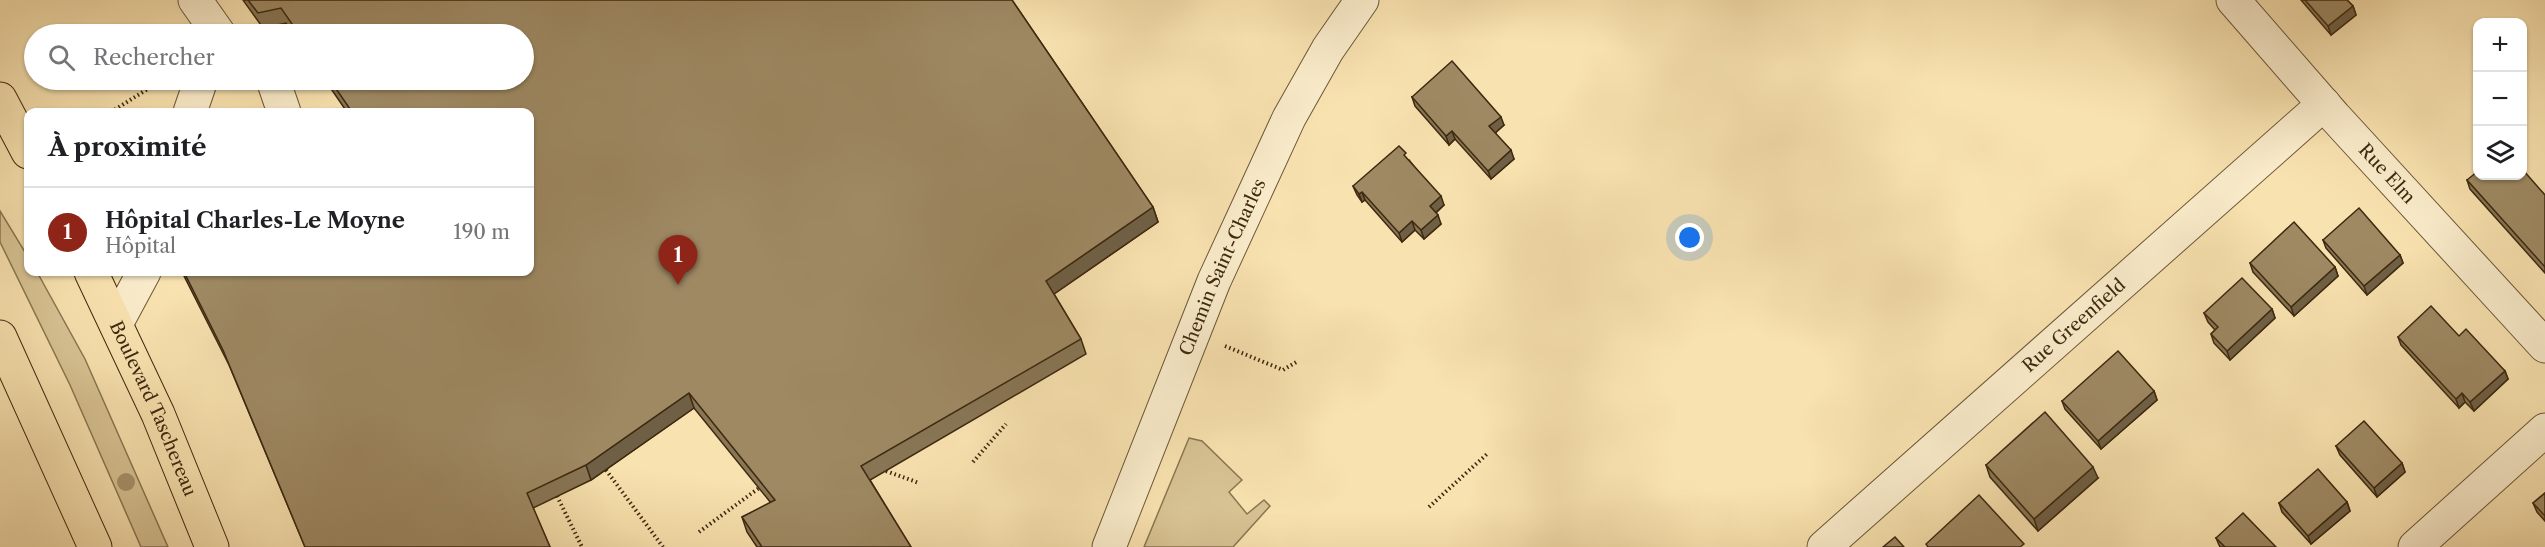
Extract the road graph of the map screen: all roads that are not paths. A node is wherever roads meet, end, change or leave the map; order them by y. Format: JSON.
{"nodes":[{"id":1,"x":195,"y":0,"type":"edge"},
{"id":2,"x":1362,"y":0,"type":"edge"},
{"id":3,"x":2233,"y":0,"type":"edge"},
{"id":4,"x":212,"y":24,"type":"edge"},
{"id":5,"x":198,"y":90,"type":"edge"},
{"id":6,"x":277,"y":90,"type":"edge"},
{"id":7,"x":0,"y":99,"type":"edge"},
{"id":8,"x":2324,"y":104,"type":"junction"},
{"id":9,"x":191,"y":108,"type":"edge"},
{"id":10,"x":284,"y":108,"type":"edge"},
{"id":11,"x":24,"y":144,"type":"edge"},
{"id":12,"x":93,"y":276,"type":"edge"},
{"id":13,"x":142,"y":276,"type":"edge"},
{"id":14,"x":116,"y":324,"type":"junction"},
{"id":15,"x":0,"y":337,"type":"edge"},
{"id":16,"x":2545,"y":346,"type":"edge"},
{"id":17,"x":2545,"y":430,"type":"edge"},
{"id":18,"x":95,"y":547,"type":"edge"},
{"id":19,"x":212,"y":547,"type":"edge"},
{"id":20,"x":1109,"y":547,"type":"edge"},
{"id":21,"x":1824,"y":547,"type":"edge"},
{"id":22,"x":2415,"y":547,"type":"edge"}],
"edges":[{"from":1,"to":4,"type":"street"},
{"from":2,"to":20,"type":"street","name":"Chemin Saint-Charles"},
{"from":3,"to":8,"type":"street","name":"Rue Elm"},
{"from":5,"to":9,"type":"street"},
{"from":6,"to":10,"type":"street"},
{"from":7,"to":11,"type":"main road"},
{"from":8,"to":16,"type":"street","name":"Rue Elm"},
{"from":8,"to":21,"type":"street","name":"Rue Greenfield"},
{"from":12,"to":14,"type":"main road","name":"Boulevard Taschereau"},
{"from":13,"to":14,"type":"street"},
{"from":14,"to":19,"type":"main road","name":"Boulevard Taschereau"},
{"from":15,"to":18,"type":"main road"},
{"from":17,"to":22,"type":"street"}]}
